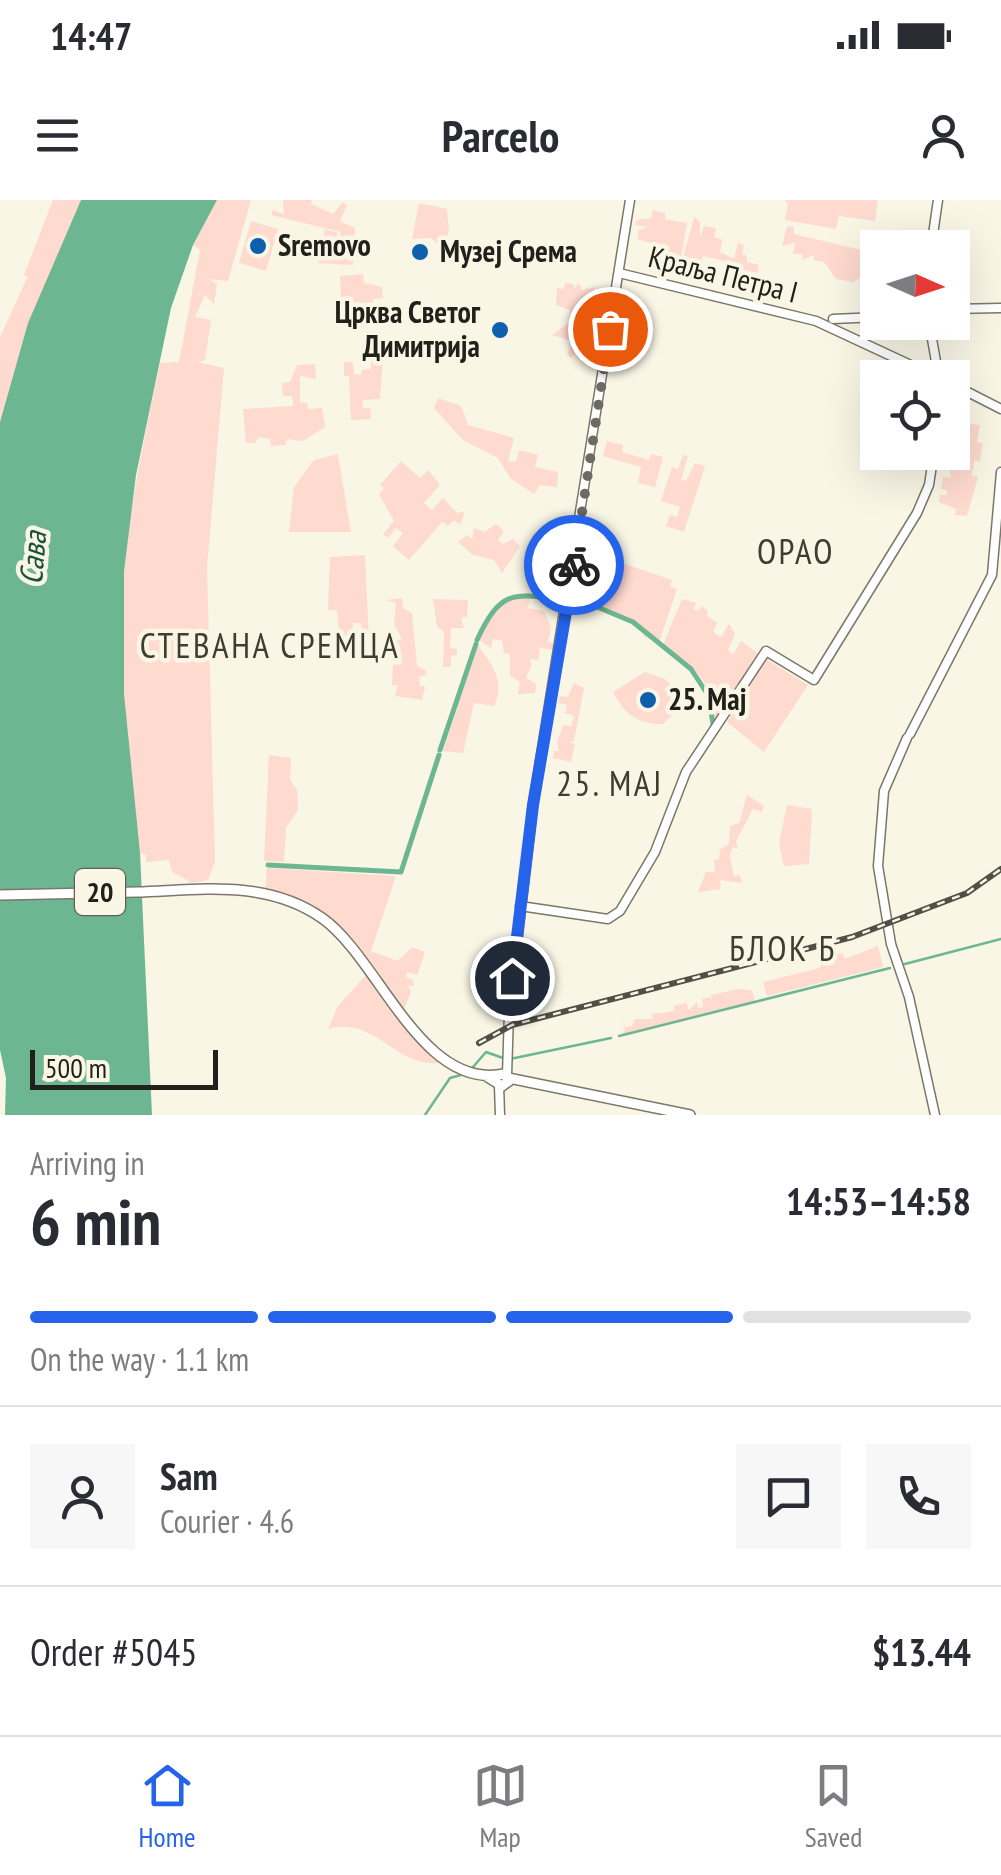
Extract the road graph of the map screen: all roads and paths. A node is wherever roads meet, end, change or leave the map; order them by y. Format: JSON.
{"nodes":[{"id":1,"x":630,"y":200,"type":"edge"},
{"id":2,"x":938,"y":200,"type":"edge"},
{"id":3,"x":934,"y":230,"type":"edge"},
{"id":4,"x":618,"y":273,"type":"junction"},
{"id":5,"x":1001,"y":308,"type":"edge"},
{"id":6,"x":970,"y":309,"type":"edge"},
{"id":7,"x":860,"y":316,"type":"edge"},
{"id":8,"x":833,"y":324,"type":"junction"},
{"id":9,"x":902,"y":360,"type":"edge"},
{"id":10,"x":970,"y":393,"type":"edge"},
{"id":11,"x":1001,"y":409,"type":"edge"},
{"id":12,"x":931,"y":470,"type":"edge"},
{"id":13,"x":1001,"y":472,"type":"edge"},
{"id":14,"x":0,"y":894,"type":"edge"},
{"id":15,"x":520,"y":906,"type":"junction"},
{"id":16,"x":503,"y":1080,"type":"junction"},
{"id":17,"x":500,"y":1115,"type":"edge"},
{"id":18,"x":690,"y":1115,"type":"edge"},
{"id":19,"x":935,"y":1115,"type":"edge"}],
"edges":[{"from":1,"to":4,"type":"street"},
{"from":2,"to":3,"type":"street"},
{"from":4,"to":8,"type":"street","name":"Краља Петра I"},
{"from":4,"to":15,"type":"street"},
{"from":5,"to":6,"type":"street"},
{"from":7,"to":8,"type":"street"},
{"from":8,"to":9,"type":"street"},
{"from":10,"to":11,"type":"street"},
{"from":12,"to":15,"type":"street"},
{"from":13,"to":19,"type":"street"},
{"from":14,"to":16,"type":"main road","number":"20"},
{"from":15,"to":16,"type":"street"},
{"from":16,"to":17,"type":"street"},
{"from":16,"to":18,"type":"main road","number":"20"}]}
